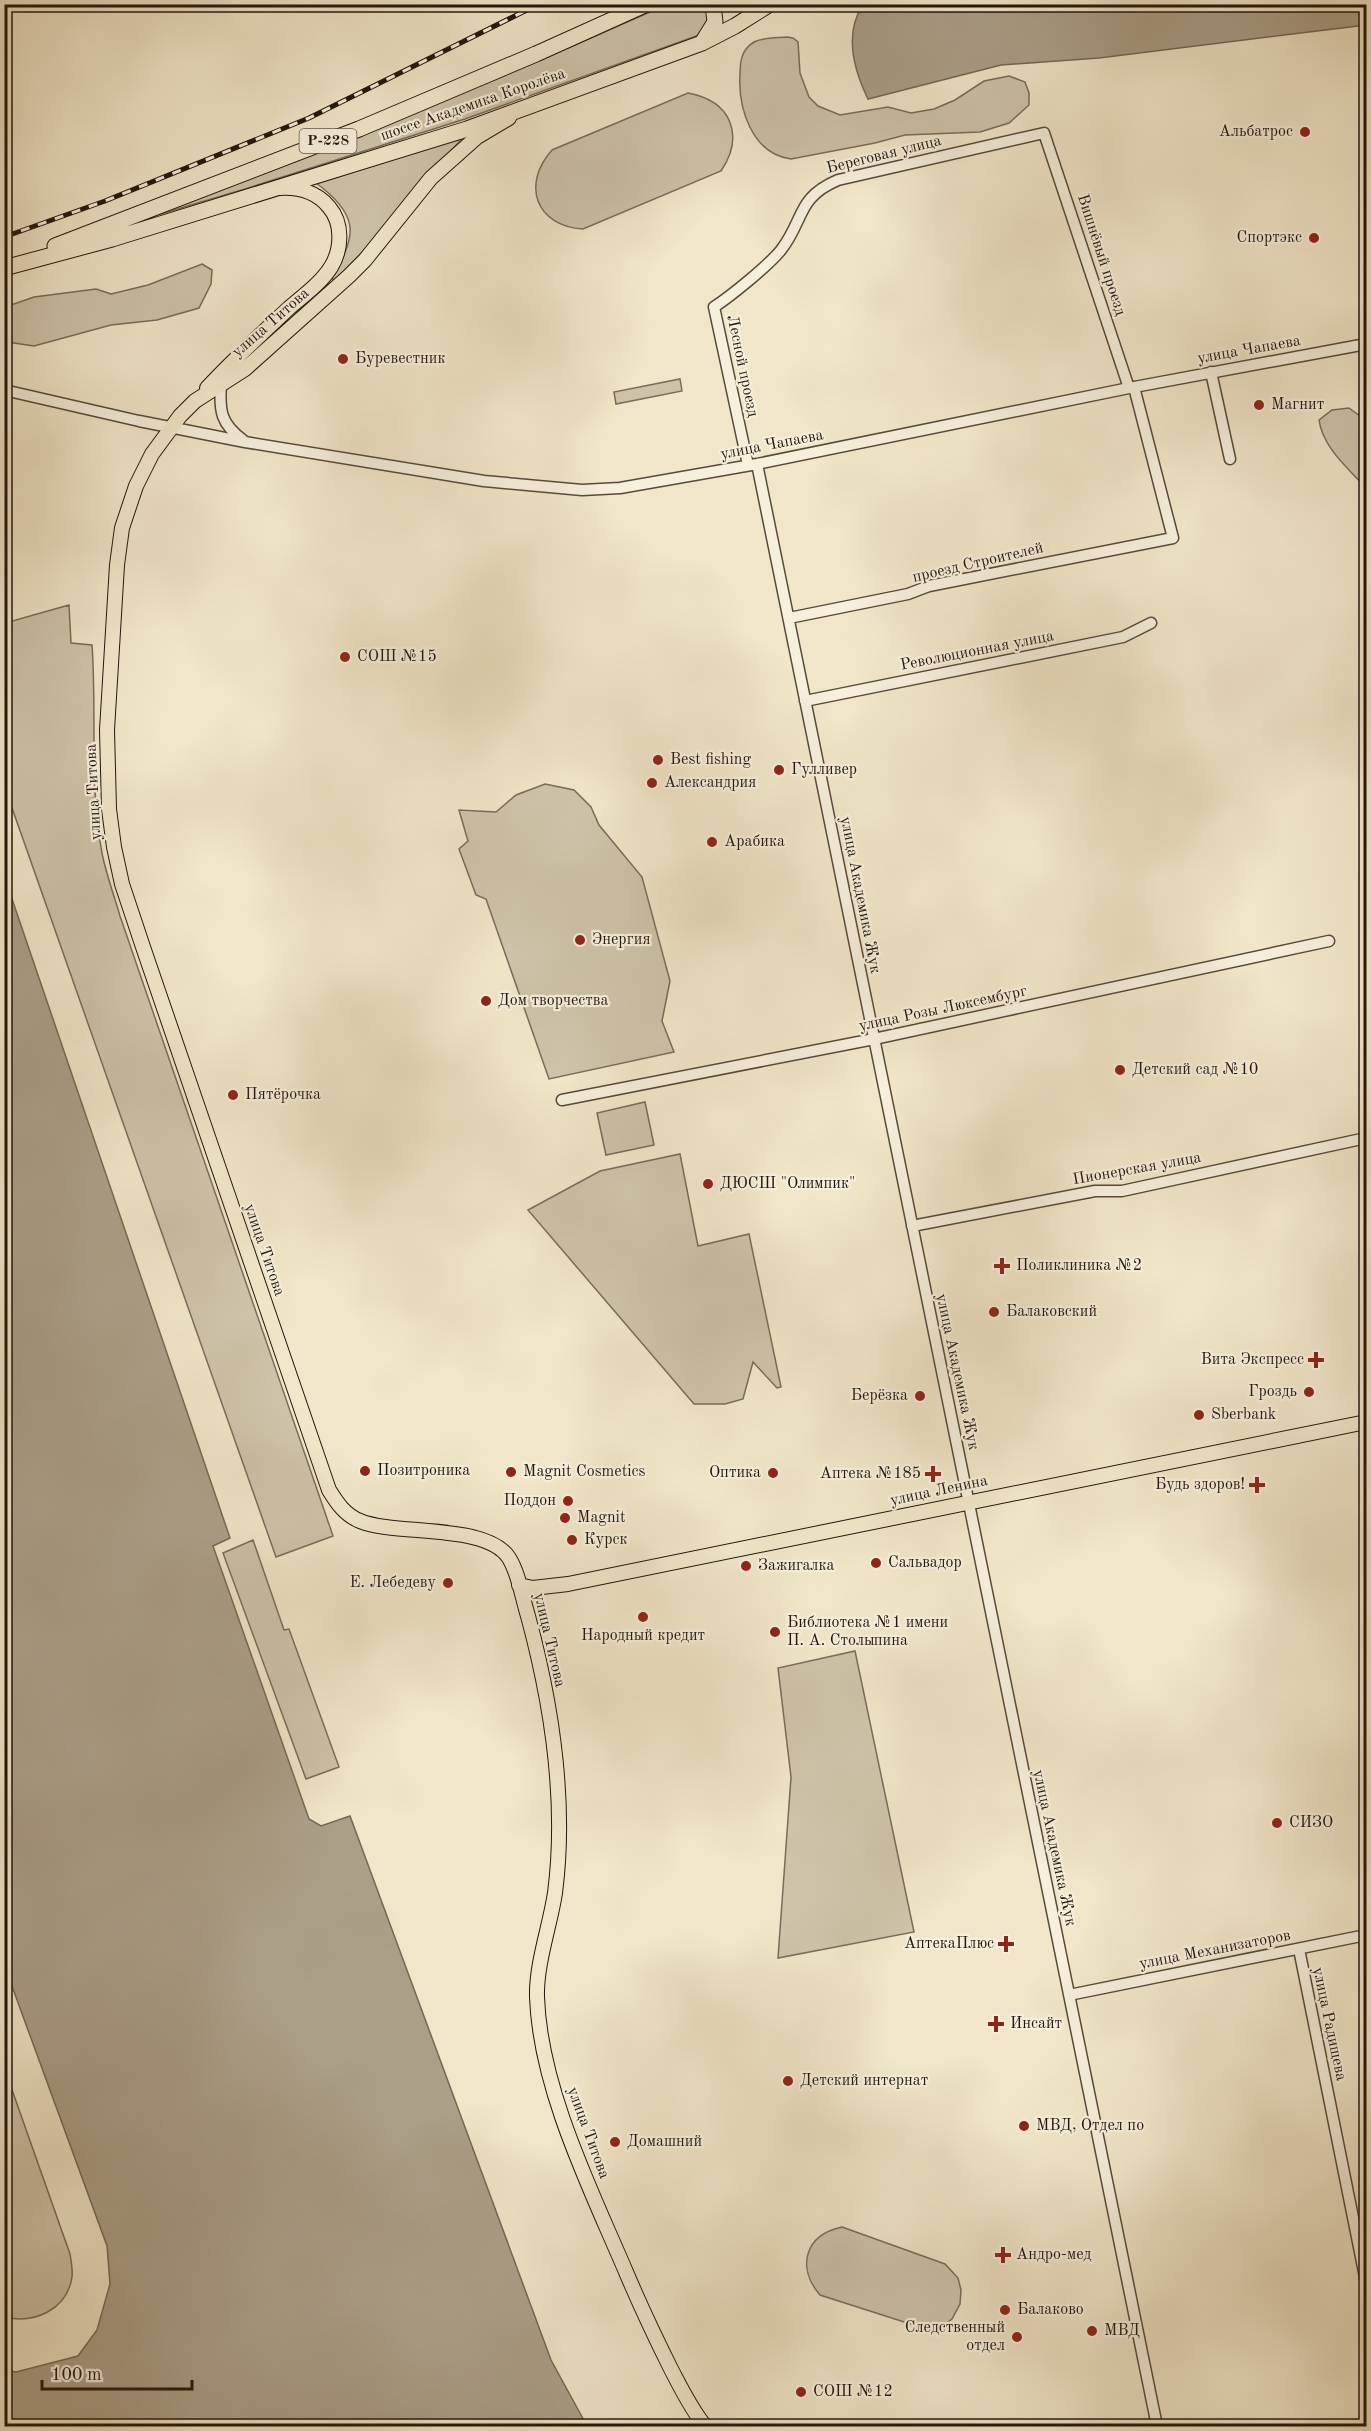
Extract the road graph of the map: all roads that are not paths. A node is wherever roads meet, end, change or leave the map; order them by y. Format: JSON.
{"nodes":[{"id":1,"x":647,"y":4,"type":"edge"},
{"id":2,"x":713,"y":4,"type":"edge"},
{"id":3,"x":770,"y":4,"type":"edge"},
{"id":4,"x":702,"y":43,"type":"junction"},
{"id":5,"x":543,"y":102,"type":"junction"},
{"id":6,"x":1044,"y":133,"type":"joint"},
{"id":7,"x":271,"y":189,"type":"junction"},
{"id":8,"x":4,"y":267,"type":"edge"},
{"id":9,"x":714,"y":307,"type":"joint"},
{"id":10,"x":1366,"y":344,"type":"edge"},
{"id":11,"x":1211,"y":372,"type":"junction"},
{"id":12,"x":221,"y":385,"type":"junction"},
{"id":13,"x":1131,"y":387,"type":"junction"},
{"id":14,"x":4,"y":390,"type":"edge"},
{"id":15,"x":195,"y":401,"type":"junction"},
{"id":16,"x":170,"y":427,"type":"junction"},
{"id":17,"x":245,"y":442,"type":"junction"},
{"id":18,"x":1230,"y":459,"type":"dead end"},
{"id":19,"x":753,"y":465,"type":"junction"},
{"id":20,"x":1173,"y":538,"type":"joint"},
{"id":21,"x":789,"y":618,"type":"junction"},
{"id":22,"x":1151,"y":623,"type":"dead end"},
{"id":23,"x":806,"y":701,"type":"junction"},
{"id":24,"x":1329,"y":941,"type":"dead end"},
{"id":25,"x":874,"y":1039,"type":"junction"},
{"id":26,"x":562,"y":1100,"type":"dead end"},
{"id":27,"x":1366,"y":1138,"type":"edge"},
{"id":28,"x":912,"y":1226,"type":"junction"},
{"id":29,"x":1366,"y":1422,"type":"edge"},
{"id":30,"x":968,"y":1501,"type":"junction"},
{"id":31,"x":519,"y":1585,"type":"junction"},
{"id":32,"x":1366,"y":1935,"type":"edge"},
{"id":33,"x":1299,"y":1949,"type":"junction"},
{"id":34,"x":1069,"y":1995,"type":"junction"},
{"id":35,"x":1366,"y":2282,"type":"edge"},
{"id":36,"x":705,"y":2427,"type":"edge"},
{"id":37,"x":1156,"y":2427,"type":"edge"}],
"edges":[{"from":1,"to":8,"type":"highway","name":"шоссе Академика Королёва","number":"Р-228"},
{"from":2,"to":4,"type":"highway"},
{"from":3,"to":4,"type":"highway","name":"шоссе Академика Королёва","number":"Р-228"},
{"from":4,"to":5,"type":"highway","name":"шоссе Академика Королёва","number":"Р-228"},
{"from":5,"to":7,"type":"highway","name":"шоссе Академика Королёва","number":"Р-228"},
{"from":5,"to":12,"type":"main road","name":"улица Титова"},
{"from":6,"to":9,"type":"street","name":"Береговая улица"},
{"from":6,"to":13,"type":"street","name":"Вишнёвый проезд"},
{"from":7,"to":8,"type":"highway","name":"шоссе Академика Королёва","number":"Р-228"},
{"from":7,"to":15,"type":"main road"},
{"from":9,"to":19,"type":"street","name":"Лесной проезд"},
{"from":10,"to":11,"type":"street","name":"улица Чапаева"},
{"from":11,"to":13,"type":"street","name":"улица Чапаева"},
{"from":11,"to":18,"type":"street"},
{"from":12,"to":15,"type":"main road","name":"улица Титова"},
{"from":12,"to":17,"type":"street"},
{"from":13,"to":19,"type":"street","name":"улица Чапаева"},
{"from":13,"to":20,"type":"street","name":"Вишнёвый проезд"},
{"from":14,"to":16,"type":"street","name":"улица Чапаева"},
{"from":15,"to":16,"type":"main road","name":"улица Титова"},
{"from":16,"to":17,"type":"street","name":"улица Чапаева"},
{"from":16,"to":31,"type":"main road","name":"улица Титова"},
{"from":17,"to":19,"type":"street","name":"улица Чапаева"},
{"from":19,"to":21,"type":"street","name":"улица Академика Жук"},
{"from":20,"to":21,"type":"street","name":"проезд Строителей"},
{"from":21,"to":23,"type":"street","name":"улица Академика Жук"},
{"from":22,"to":23,"type":"street","name":"Революционная улица"},
{"from":23,"to":25,"type":"street","name":"улица Академика Жук"},
{"from":24,"to":25,"type":"street","name":"улица Розы Люксембург"},
{"from":25,"to":26,"type":"street","name":"улица Розы Люксембург"},
{"from":25,"to":28,"type":"street","name":"улица Академика Жук"},
{"from":27,"to":28,"type":"street","name":"Пионерская улица"},
{"from":28,"to":30,"type":"street","name":"улица Академика Жук"},
{"from":29,"to":30,"type":"main road","name":"улица Ленина"},
{"from":30,"to":31,"type":"main road","name":"улица Ленина"},
{"from":30,"to":34,"type":"street","name":"улица Академика Жук"},
{"from":31,"to":36,"type":"main road","name":"улица Титова"},
{"from":32,"to":33,"type":"street","name":"улица Механизаторов"},
{"from":33,"to":34,"type":"street","name":"улица Механизаторов"},
{"from":33,"to":35,"type":"street","name":"улица Радищева"},
{"from":34,"to":37,"type":"street","name":"улица Академика Жук"}]}
